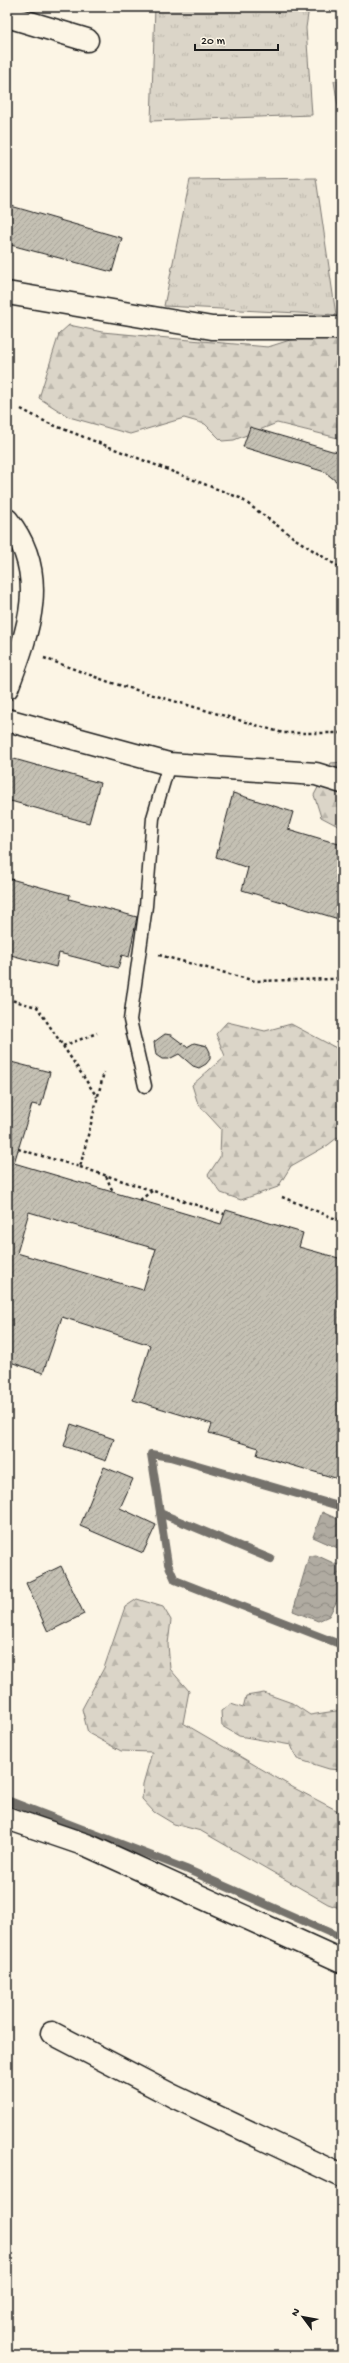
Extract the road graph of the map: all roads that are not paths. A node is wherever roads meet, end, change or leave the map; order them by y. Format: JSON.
{"nodes":[{"id":1,"x":7,"y":16,"type":"edge"},
{"id":2,"x":87,"y":40,"type":"dead end"},
{"id":3,"x":7,"y":293,"type":"edge"},
{"id":4,"x":342,"y":328,"type":"edge"},
{"id":5,"x":7,"y":520,"type":"edge"},
{"id":6,"x":7,"y":688,"type":"edge"},
{"id":7,"x":7,"y":720,"type":"edge"},
{"id":8,"x":169,"y":764,"type":"junction"},
{"id":9,"x":342,"y":782,"type":"edge"},
{"id":10,"x":145,"y":1086,"type":"dead end"},
{"id":11,"x":7,"y":1818,"type":"edge"},
{"id":12,"x":342,"y":1961,"type":"edge"},
{"id":13,"x":52,"y":2033,"type":"dead end"},
{"id":14,"x":342,"y":2176,"type":"edge"}],
"edges":[{"from":1,"to":2,"type":"street"},
{"from":3,"to":4,"type":"street"},
{"from":5,"to":6,"type":"street"},
{"from":7,"to":8,"type":"street"},
{"from":8,"to":9,"type":"street"},
{"from":8,"to":10,"type":"lane"},
{"from":11,"to":12,"type":"street"},
{"from":13,"to":14,"type":"street"}]}
